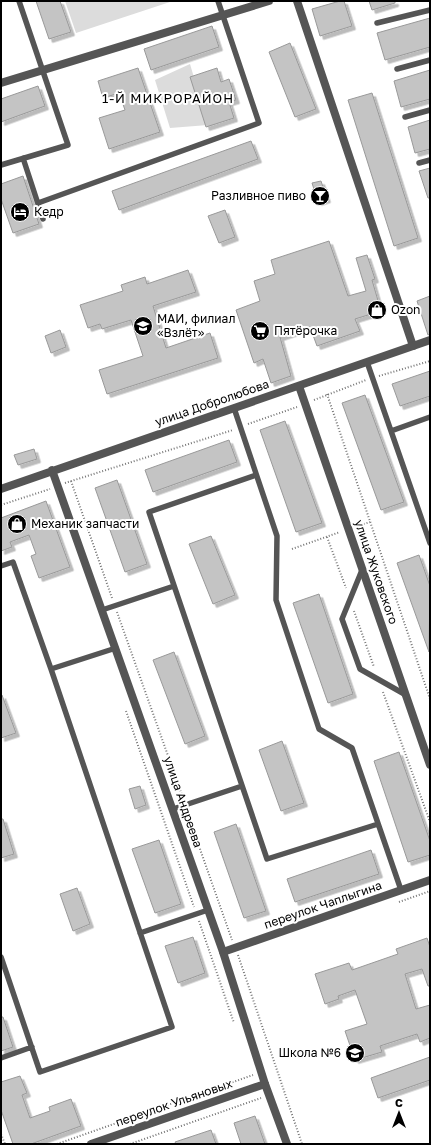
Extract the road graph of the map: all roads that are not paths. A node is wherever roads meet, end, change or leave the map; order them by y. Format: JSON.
{"nodes":[{"id":1,"x":19,"y":1,"type":"edge"},
{"id":2,"x":218,"y":1,"type":"edge"},
{"id":3,"x":297,"y":1,"type":"edge"},
{"id":4,"x":266,"y":2,"type":"edge"},
{"id":5,"x":430,"y":10,"type":"edge"},
{"id":6,"x":223,"y":15,"type":"junction"},
{"id":7,"x":377,"y":23,"type":"dead end"},
{"id":8,"x":430,"y":60,"type":"edge"},
{"id":9,"x":397,"y":69,"type":"dead end"},
{"id":10,"x":43,"y":70,"type":"junction"},
{"id":11,"x":1,"y":83,"type":"edge"},
{"id":12,"x":430,"y":110,"type":"edge"},
{"id":13,"x":406,"y":117,"type":"dead end"},
{"id":14,"x":23,"y":158,"type":"junction"},
{"id":15,"x":430,"y":160,"type":"edge"},
{"id":16,"x":419,"y":163,"type":"dead end"},
{"id":17,"x":1,"y":164,"type":"edge"},
{"id":18,"x":38,"y":203,"type":"junction"},
{"id":19,"x":43,"y":219,"type":"dead end"},
{"id":20,"x":430,"y":340,"type":"edge"},
{"id":21,"x":413,"y":346,"type":"junction"},
{"id":22,"x":367,"y":362,"type":"junction"},
{"id":23,"x":298,"y":386,"type":"junction"},
{"id":24,"x":234,"y":408,"type":"junction"},
{"id":25,"x":430,"y":417,"type":"edge"},
{"id":26,"x":391,"y":431,"type":"junction"},
{"id":27,"x":52,"y":470,"type":"junction"},
{"id":28,"x":256,"y":475,"type":"junction"},
{"id":29,"x":1,"y":489,"type":"edge"},
{"id":30,"x":430,"y":543,"type":"edge"},
{"id":31,"x":1,"y":566,"type":"edge"},
{"id":32,"x":362,"y":570,"type":"junction"},
{"id":33,"x":174,"y":586,"type":"junction"},
{"id":34,"x":102,"y":610,"type":"junction"},
{"id":35,"x":116,"y":648,"type":"junction"},
{"id":36,"x":51,"y":669,"type":"junction"},
{"id":37,"x":406,"y":695,"type":"junction"},
{"id":38,"x":430,"y":765,"type":"edge"},
{"id":39,"x":242,"y":786,"type":"junction"},
{"id":40,"x":173,"y":809,"type":"junction"},
{"id":41,"x":378,"y":824,"type":"junction"},
{"id":42,"x":430,"y":880,"type":"edge"},
{"id":43,"x":401,"y":890,"type":"junction"},
{"id":44,"x":208,"y":910,"type":"junction"},
{"id":45,"x":140,"y":933,"type":"junction"},
{"id":46,"x":223,"y":952,"type":"junction"},
{"id":47,"x":1,"y":957,"type":"edge"},
{"id":48,"x":32,"y":1047,"type":"junction"},
{"id":49,"x":1,"y":1058,"type":"edge"},
{"id":50,"x":261,"y":1085,"type":"junction"},
{"id":51,"x":96,"y":1143,"type":"edge"},
{"id":52,"x":287,"y":1144,"type":"edge"}],
"edges":[{"from":1,"to":10,"type":"lane"},
{"from":2,"to":6,"type":"lane"},
{"from":3,"to":21,"type":"street"},
{"from":4,"to":6,"type":"street"},
{"from":5,"to":7,"type":"lane"},
{"from":6,"to":10,"type":"street"},
{"from":6,"to":18,"type":"lane"},
{"from":8,"to":9,"type":"lane"},
{"from":10,"to":11,"type":"street"},
{"from":10,"to":14,"type":"lane"},
{"from":12,"to":13,"type":"lane"},
{"from":14,"to":17,"type":"lane"},
{"from":14,"to":18,"type":"lane"},
{"from":15,"to":16,"type":"lane"},
{"from":18,"to":19,"type":"lane"},
{"from":20,"to":21,"type":"street","name":"улица Добролюбова"},
{"from":21,"to":22,"type":"street","name":"улица Добролюбова"},
{"from":22,"to":23,"type":"street","name":"улица Добролюбова"},
{"from":22,"to":26,"type":"lane"},
{"from":23,"to":24,"type":"street","name":"улица Добролюбова"},
{"from":23,"to":32,"type":"street","name":"улица Жуковского"},
{"from":24,"to":27,"type":"street","name":"улица Добролюбова"},
{"from":24,"to":28,"type":"lane"},
{"from":25,"to":26,"type":"lane"},
{"from":26,"to":30,"type":"lane"},
{"from":27,"to":29,"type":"street","name":"улица Добролюбова"},
{"from":27,"to":34,"type":"street","name":"улица Андреева"},
{"from":28,"to":33,"type":"lane"},
{"from":28,"to":41,"type":"lane"},
{"from":31,"to":36,"type":"lane"},
{"from":32,"to":37,"type":"street","name":"улица Жуковского"},
{"from":32,"to":37,"type":"lane"},
{"from":33,"to":34,"type":"lane"},
{"from":33,"to":39,"type":"lane"},
{"from":34,"to":35,"type":"street","name":"улица Андреева"},
{"from":35,"to":36,"type":"lane"},
{"from":35,"to":40,"type":"street","name":"улица Андреева"},
{"from":36,"to":45,"type":"lane"},
{"from":37,"to":38,"type":"street","name":"улица Жуковского"},
{"from":39,"to":40,"type":"lane"},
{"from":39,"to":41,"type":"lane"},
{"from":40,"to":44,"type":"street","name":"улица Андреева"},
{"from":41,"to":43,"type":"lane"},
{"from":42,"to":43,"type":"street","name":"переулок Чаплыгина"},
{"from":43,"to":46,"type":"street","name":"переулок Чаплыгина"},
{"from":44,"to":45,"type":"lane"},
{"from":44,"to":46,"type":"street","name":"улица Андреева"},
{"from":45,"to":48,"type":"lane"},
{"from":46,"to":50,"type":"street","name":"улица Андреева"},
{"from":47,"to":48,"type":"lane"},
{"from":48,"to":49,"type":"lane"},
{"from":50,"to":51,"type":"street","name":"переулок Ульяновых"},
{"from":50,"to":52,"type":"street","name":"улица Андреева"}]}
